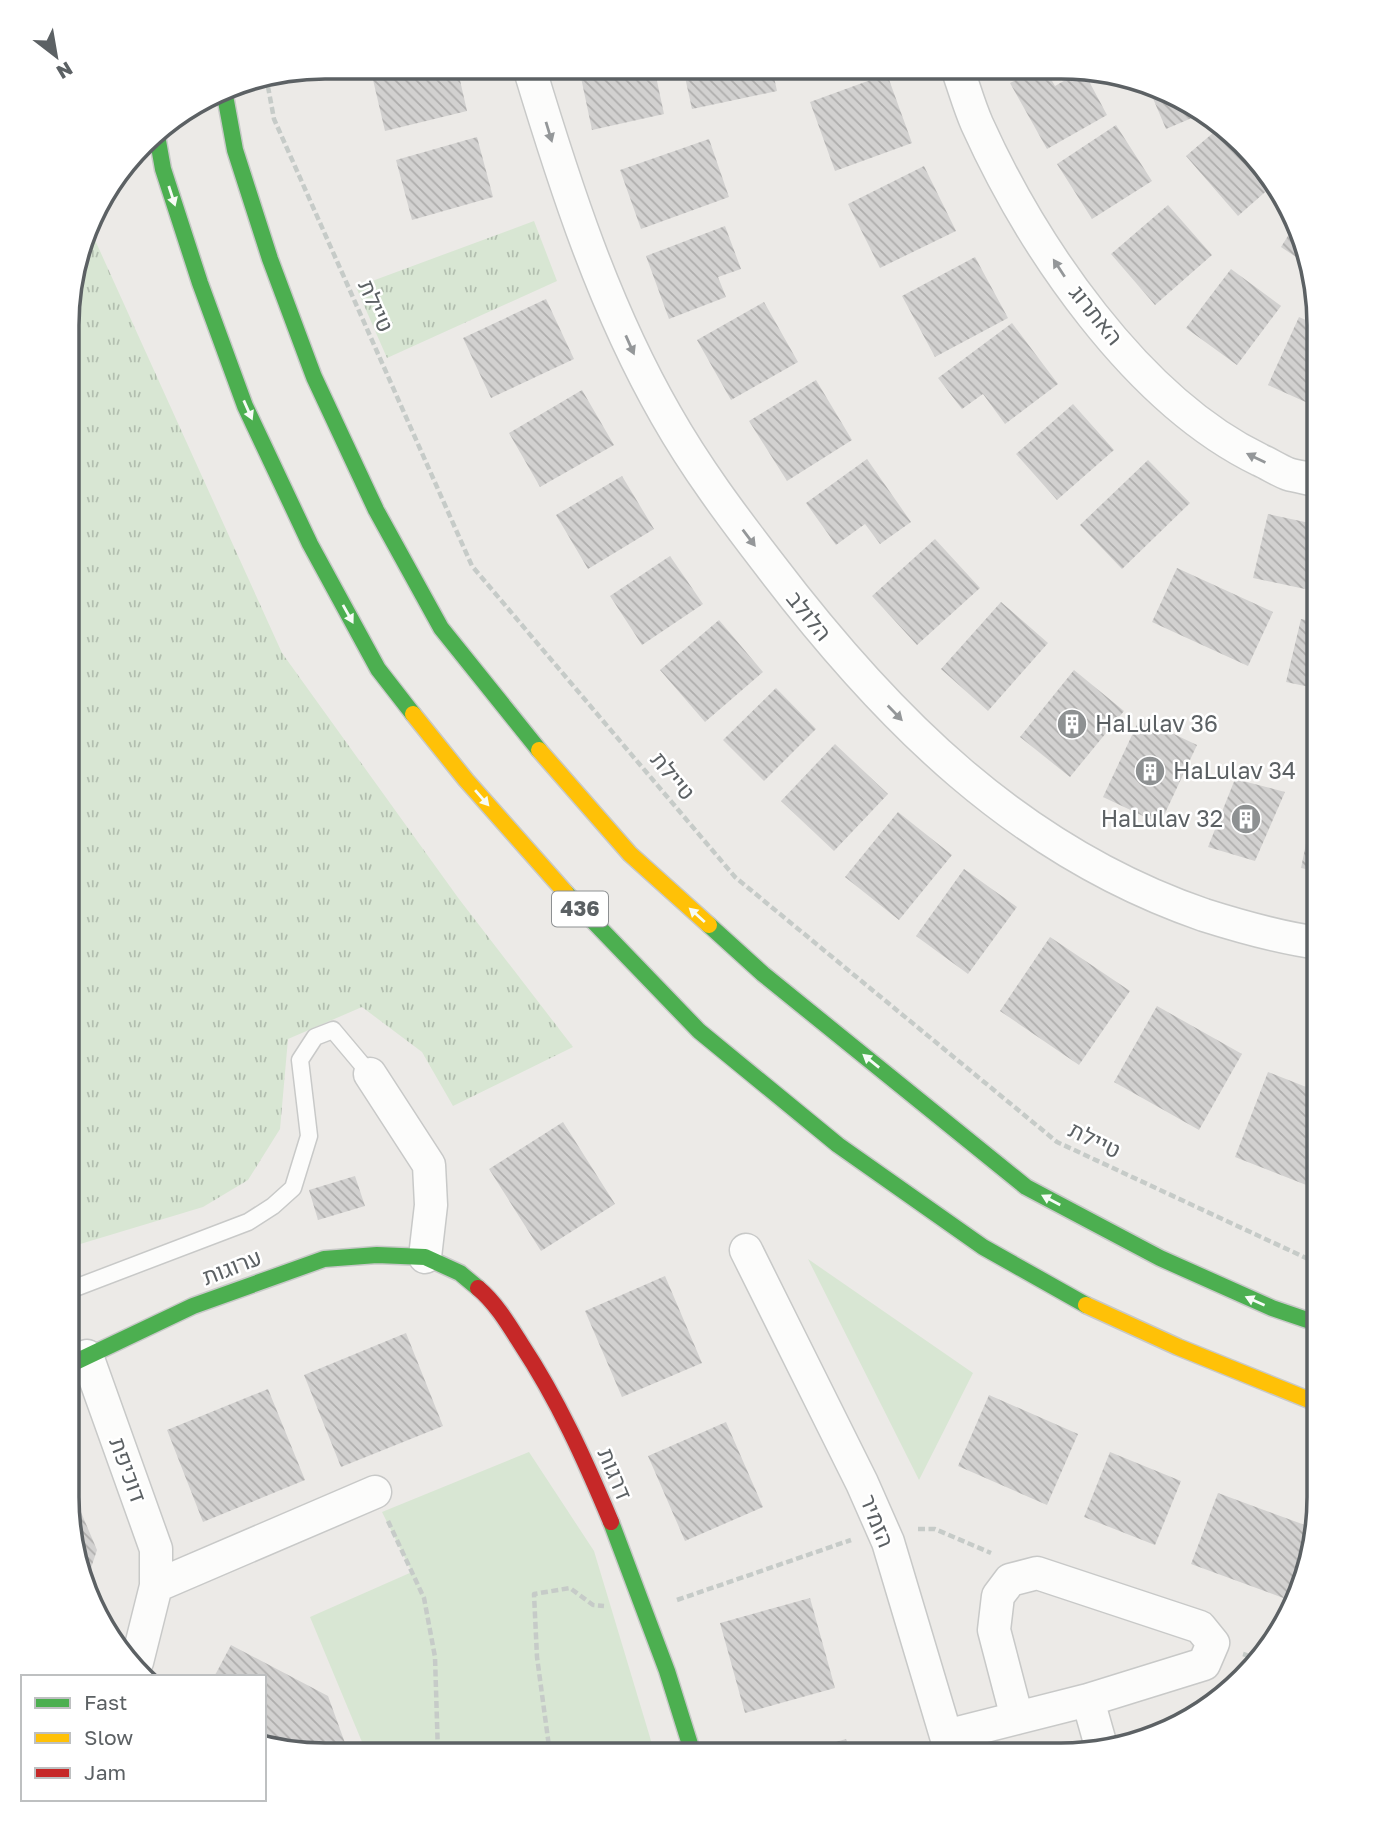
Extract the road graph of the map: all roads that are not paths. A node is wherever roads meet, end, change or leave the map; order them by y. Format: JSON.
{"nodes":[{"id":1,"x":533,"y":79,"type":"edge"},
{"id":2,"x":961,"y":79,"type":"edge"},
{"id":3,"x":226,"y":99,"type":"edge"},
{"id":4,"x":158,"y":144,"type":"edge"},
{"id":5,"x":1307,"y":478,"type":"edge"},
{"id":6,"x":1307,"y":941,"type":"edge"},
{"id":7,"x":370,"y":1074,"type":"joint"},
{"id":8,"x":746,"y":1250,"type":"dead end"},
{"id":9,"x":425,"y":1257,"type":"junction"},
{"id":10,"x":79,"y":1286,"type":"edge"},
{"id":11,"x":1307,"y":1320,"type":"edge"},
{"id":12,"x":79,"y":1360,"type":"edge"},
{"id":13,"x":79,"y":1366,"type":"edge"},
{"id":14,"x":1307,"y":1399,"type":"edge"},
{"id":15,"x":374,"y":1492,"type":"road end"},
{"id":16,"x":156,"y":1586,"type":"junction"},
{"id":17,"x":138,"y":1658,"type":"edge"},
{"id":18,"x":1088,"y":1700,"type":"junction"},
{"id":19,"x":1017,"y":1718,"type":"junction"},
{"id":20,"x":1099,"y":1740,"type":"edge"},
{"id":21,"x":690,"y":1743,"type":"edge"}],
"edges":[{"from":1,"to":6,"type":"street","name":"הלולב","one_way":true},
{"from":5,"to":2,"type":"street","name":"האתרוג","one_way":true},
{"from":11,"to":3,"type":"main road","one_way":true},
{"from":4,"to":14,"type":"main road","number":"436","one_way":true},
{"from":7,"to":9,"type":"street"},
{"from":7,"to":10,"type":"lane"},
{"from":8,"to":19,"type":"street","name":"הזמיר"},
{"from":9,"to":12,"type":"main road","name":"ערוגות"},
{"from":9,"to":21,"type":"main road","name":"דרגות"},
{"from":13,"to":16,"type":"street","name":"דוכיפת"},
{"from":15,"to":16,"type":"street"},
{"from":16,"to":17,"type":"street","name":"דוכיפת"},
{"from":18,"to":19,"type":"street","name":"הזמיר"},
{"from":18,"to":19,"type":"street","name":"הזמיר"},
{"from":18,"to":20,"type":"street"}]}
